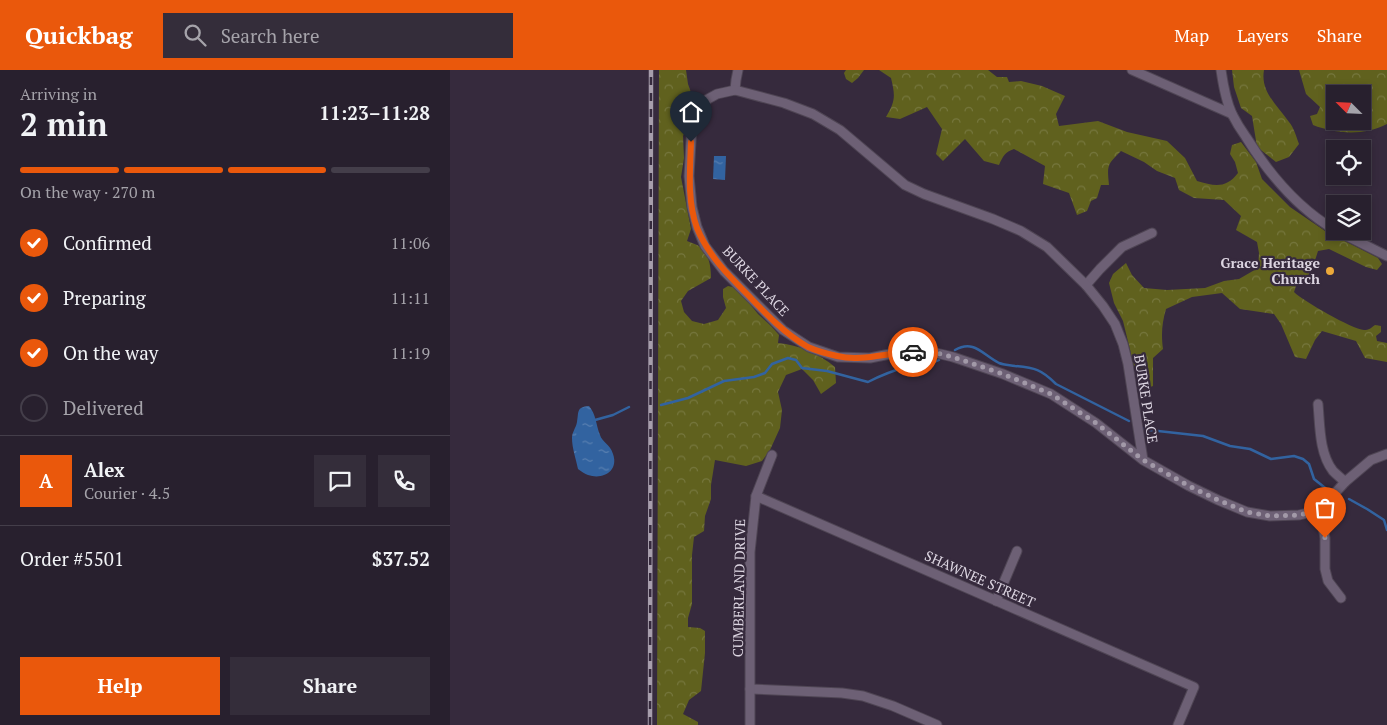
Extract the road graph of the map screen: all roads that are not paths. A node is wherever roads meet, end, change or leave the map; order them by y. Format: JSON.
{"nodes":[{"id":1,"x":738,"y":70,"type":"edge"},
{"id":2,"x":1132,"y":70,"type":"edge"},
{"id":3,"x":1222,"y":70,"type":"edge"},
{"id":4,"x":735,"y":90,"type":"junction"},
{"id":5,"x":1232,"y":114,"type":"junction"},
{"id":6,"x":1326,"y":225,"type":"edge"},
{"id":7,"x":1152,"y":234,"type":"dead end"},
{"id":8,"x":1354,"y":240,"type":"edge"},
{"id":9,"x":1387,"y":256,"type":"edge"},
{"id":10,"x":1086,"y":285,"type":"junction"},
{"id":11,"x":1318,"y":404,"type":"dead end"},
{"id":12,"x":1387,"y":454,"type":"edge"},
{"id":13,"x":772,"y":455,"type":"dead end"},
{"id":14,"x":1143,"y":460,"type":"junction"},
{"id":15,"x":1345,"y":482,"type":"junction"},
{"id":16,"x":756,"y":496,"type":"junction"},
{"id":17,"x":1320,"y":510,"type":"junction"},
{"id":18,"x":1017,"y":551,"type":"dead end"},
{"id":19,"x":1341,"y":598,"type":"dead end"},
{"id":20,"x":996,"y":601,"type":"junction"},
{"id":21,"x":750,"y":688,"type":"junction"},
{"id":22,"x":750,"y":725,"type":"edge"},
{"id":23,"x":938,"y":725,"type":"edge"},
{"id":24,"x":1178,"y":725,"type":"edge"}],
"edges":[{"from":1,"to":4,"type":"street"},
{"from":2,"to":5,"type":"street"},
{"from":3,"to":5,"type":"street"},
{"from":4,"to":10,"type":"street","name":"BURKE PLACE"},
{"from":4,"to":14,"type":"street","name":"BURKE PLACE"},
{"from":5,"to":6,"type":"street"},
{"from":7,"to":10,"type":"street"},
{"from":8,"to":9,"type":"street"},
{"from":10,"to":14,"type":"street","name":"BURKE PLACE"},
{"from":11,"to":15,"type":"street"},
{"from":12,"to":15,"type":"street"},
{"from":13,"to":16,"type":"street","name":"CUMBERLAND DRIVE"},
{"from":14,"to":17,"type":"street","name":"BURKE PLACE"},
{"from":15,"to":17,"type":"street"},
{"from":16,"to":20,"type":"street","name":"SHAWNEE STREET"},
{"from":16,"to":21,"type":"street","name":"CUMBERLAND DRIVE"},
{"from":17,"to":19,"type":"street"},
{"from":18,"to":20,"type":"street"},
{"from":20,"to":24,"type":"street","name":"SHAWNEE STREET"},
{"from":21,"to":22,"type":"street","name":"CUMBERLAND DRIVE"},
{"from":21,"to":23,"type":"street"}]}
